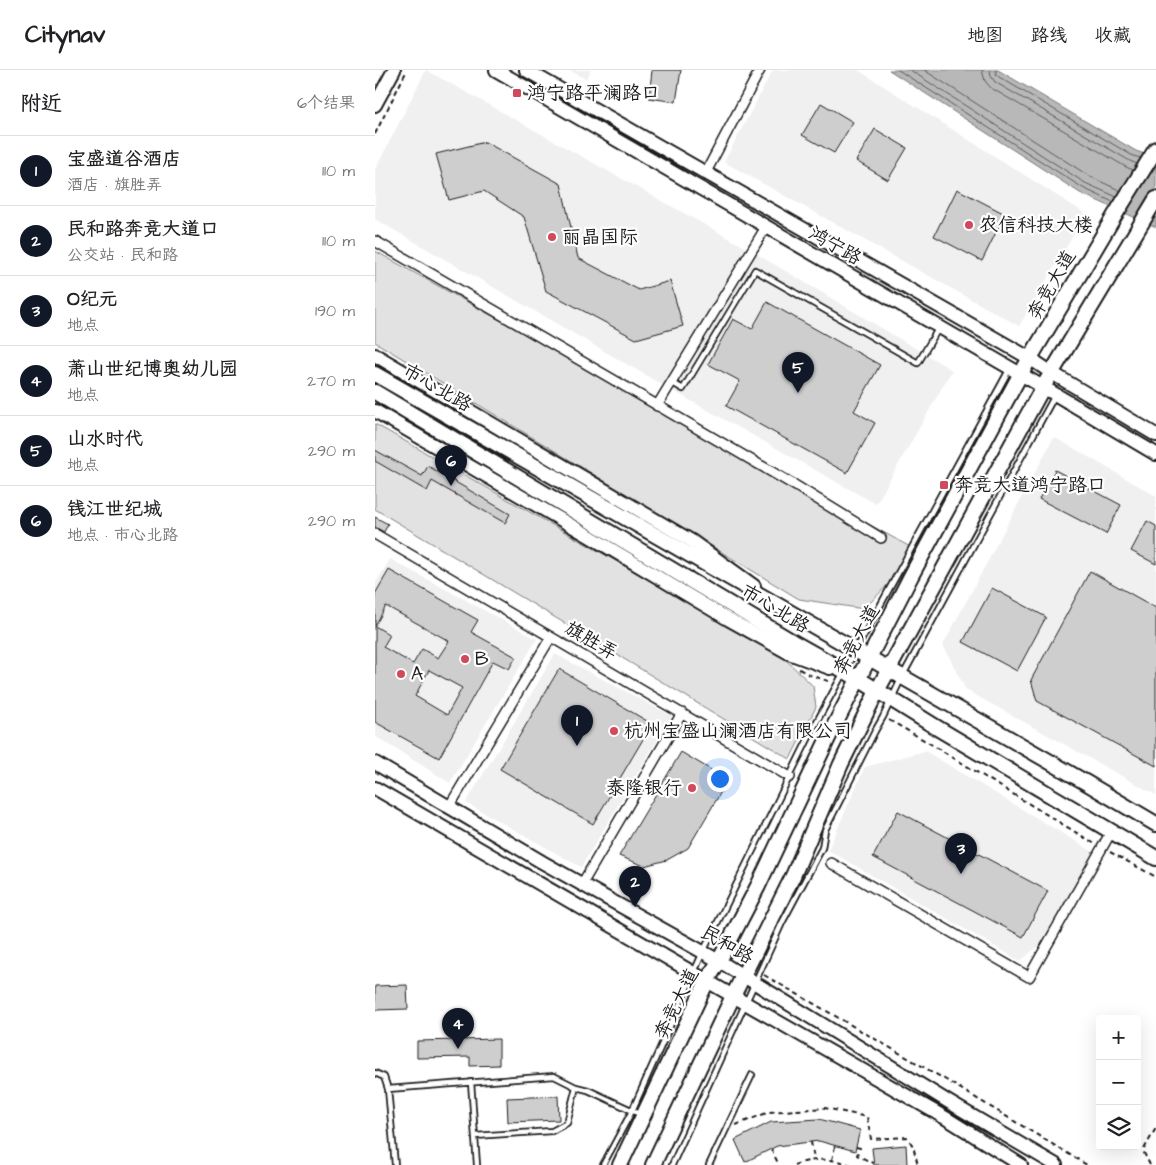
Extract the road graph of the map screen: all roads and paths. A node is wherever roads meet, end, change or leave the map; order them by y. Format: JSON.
{"nodes":[{"id":1,"x":394,"y":70,"type":"edge"},
{"id":2,"x":407,"y":70,"type":"edge"},
{"id":3,"x":496,"y":70,"type":"edge"},
{"id":4,"x":525,"y":70,"type":"edge"},
{"id":5,"x":759,"y":72,"type":"edge"},
{"id":6,"x":375,"y":105,"type":"edge"},
{"id":7,"x":375,"y":134,"type":"edge"},
{"id":8,"x":1156,"y":149,"type":"edge"},
{"id":9,"x":705,"y":174,"type":"junction"},
{"id":10,"x":1156,"y":198,"type":"edge"},
{"id":11,"x":766,"y":227,"type":"junction"},
{"id":12,"x":375,"y":241,"type":"edge"},
{"id":13,"x":939,"y":328,"type":"junction"},
{"id":14,"x":375,"y":355,"type":"edge"},
{"id":15,"x":1031,"y":359,"type":"junction"},
{"id":16,"x":1015,"y":372,"type":"junction"},
{"id":17,"x":1052,"y":373,"type":"junction"},
{"id":18,"x":375,"y":374,"type":"edge"},
{"id":19,"x":671,"y":382,"type":"junction"},
{"id":20,"x":1043,"y":387,"type":"junction"},
{"id":21,"x":375,"y":392,"type":"edge"},
{"id":22,"x":1055,"y":395,"type":"junction"},
{"id":23,"x":657,"y":406,"type":"junction"},
{"id":24,"x":375,"y":411,"type":"edge"},
{"id":25,"x":1156,"y":435,"type":"edge"},
{"id":26,"x":1156,"y":454,"type":"edge"},
{"id":27,"x":375,"y":534,"type":"edge"},
{"id":28,"x":881,"y":538,"type":"dead end"},
{"id":29,"x":675,"y":572,"type":"junction"},
{"id":30,"x":687,"y":585,"type":"dead end"},
{"id":31,"x":694,"y":592,"type":"dead end"},
{"id":32,"x":706,"y":606,"type":"junction"},
{"id":33,"x":790,"y":612,"type":"junction"},
{"id":34,"x":551,"y":637,"type":"junction"},
{"id":35,"x":856,"y":650,"type":"junction"},
{"id":36,"x":870,"y":658,"type":"junction"},
{"id":37,"x":889,"y":669,"type":"junction"},
{"id":38,"x":844,"y":672,"type":"junction"},
{"id":39,"x":903,"y":677,"type":"junction"},
{"id":40,"x":857,"y":678,"type":"junction"},
{"id":41,"x":877,"y":691,"type":"junction"},
{"id":42,"x":892,"y":700,"type":"junction"},
{"id":43,"x":682,"y":713,"type":"junction"},
{"id":44,"x":883,"y":717,"type":"junction"},
{"id":45,"x":375,"y":763,"type":"edge"},
{"id":46,"x":790,"y":777,"type":"junction"},
{"id":47,"x":375,"y":788,"type":"edge"},
{"id":48,"x":449,"y":808,"type":"junction"},
{"id":49,"x":1156,"y":824,"type":"edge"},
{"id":50,"x":1111,"y":832,"type":"junction"},
{"id":51,"x":1102,"y":848,"type":"junction"},
{"id":52,"x":1156,"y":858,"type":"edge"},
{"id":53,"x":831,"y":863,"type":"dead end"},
{"id":54,"x":1156,"y":877,"type":"edge"},
{"id":55,"x":582,"y":884,"type":"junction"},
{"id":56,"x":703,"y":952,"type":"junction"},
{"id":57,"x":719,"y":961,"type":"junction"},
{"id":58,"x":694,"y":974,"type":"junction"},
{"id":59,"x":752,"y":977,"type":"junction"},
{"id":60,"x":707,"y":981,"type":"junction"},
{"id":61,"x":733,"y":996,"type":"junction"},
{"id":62,"x":746,"y":1004,"type":"junction"},
{"id":63,"x":375,"y":1073,"type":"edge"},
{"id":64,"x":752,"y":1075,"type":"dead end"},
{"id":65,"x":471,"y":1082,"type":"junction"},
{"id":66,"x":576,"y":1087,"type":"junction"},
{"id":67,"x":388,"y":1089,"type":"junction"},
{"id":68,"x":638,"y":1113,"type":"junction"},
{"id":69,"x":727,"y":1128,"type":"junction"},
{"id":70,"x":1156,"y":1128,"type":"edge"},
{"id":71,"x":475,"y":1136,"type":"junction"},
{"id":72,"x":811,"y":1142,"type":"dead end"},
{"id":73,"x":835,"y":1146,"type":"dead end"},
{"id":74,"x":856,"y":1147,"type":"dead end"},
{"id":75,"x":771,"y":1149,"type":"dead end"},
{"id":76,"x":814,"y":1159,"type":"junction"},
{"id":77,"x":832,"y":1160,"type":"junction"},
{"id":78,"x":873,"y":1163,"type":"dead end"},
{"id":79,"x":395,"y":1165,"type":"edge"},
{"id":80,"x":477,"y":1165,"type":"edge"},
{"id":81,"x":603,"y":1165,"type":"edge"},
{"id":82,"x":620,"y":1165,"type":"edge"},
{"id":83,"x":653,"y":1165,"type":"edge"},
{"id":84,"x":672,"y":1165,"type":"edge"},
{"id":85,"x":709,"y":1165,"type":"edge"},
{"id":86,"x":779,"y":1165,"type":"edge"},
{"id":87,"x":794,"y":1165,"type":"edge"},
{"id":88,"x":851,"y":1165,"type":"edge"},
{"id":89,"x":918,"y":1165,"type":"edge"},
{"id":90,"x":1021,"y":1165,"type":"edge"},
{"id":91,"x":1056,"y":1165,"type":"edge"},
{"id":92,"x":1087,"y":1165,"type":"edge"},
{"id":93,"x":1150,"y":1165,"type":"edge"}],
"edges":[{"from":1,"to":6,"type":"main road"},
{"from":2,"to":7,"type":"path"},
{"from":3,"to":11,"type":"main road","name":"鸿宁路"},
{"from":4,"to":9,"type":"main road","name":"鸿宁路"},
{"from":5,"to":9,"type":"street"},
{"from":8,"to":15,"type":"main road","name":"奔竞大道"},
{"from":9,"to":15,"type":"main road","name":"鸿宁路"},
{"from":10,"to":17,"type":"main road"},
{"from":11,"to":13,"type":"main road","name":"鸿宁路"},
{"from":11,"to":19,"type":"street"},
{"from":12,"to":23,"type":"street"},
{"from":13,"to":16,"type":"main road","name":"鸿宁路"},
{"from":13,"to":19,"type":"lane"},
{"from":14,"to":33,"type":"main road"},
{"from":15,"to":16,"type":"main road","name":"奔竞大道"},
{"from":15,"to":17,"type":"main road","name":"鸿宁路"},
{"from":16,"to":20,"type":"main road","name":"鸿宁路"},
{"from":16,"to":35,"type":"lane"},
{"from":16,"to":36,"type":"main road","name":"奔竞大道"},
{"from":17,"to":20,"type":"main road"},
{"from":17,"to":25,"type":"main road","name":"鸿宁路"},
{"from":18,"to":33,"type":"main road","name":"市心北路"},
{"from":19,"to":23,"type":"street"},
{"from":20,"to":22,"type":"main road","name":"鸿宁路"},
{"from":20,"to":37,"type":"main road"},
{"from":21,"to":29,"type":"main road","name":"市心北路"},
{"from":22,"to":26,"type":"main road","name":"鸿宁路"},
{"from":22,"to":39,"type":"lane"},
{"from":23,"to":28,"type":"street"},
{"from":24,"to":32,"type":"main road"},
{"from":27,"to":34,"type":"street","name":"旗胜弄"},
{"from":29,"to":30,"type":"lane"},
{"from":29,"to":38,"type":"main road","name":"市心北路"},
{"from":31,"to":32,"type":"lane"},
{"from":32,"to":38,"type":"main road"},
{"from":33,"to":35,"type":"main road","name":"市心北路"},
{"from":34,"to":43,"type":"street","name":"旗胜弄"},
{"from":34,"to":48,"type":"street"},
{"from":35,"to":36,"type":"main road","name":"市心北路"},
{"from":35,"to":38,"type":"lane"},
{"from":36,"to":37,"type":"main road","name":"市心北路"},
{"from":36,"to":40,"type":"main road","name":"奔竞大道"},
{"from":37,"to":39,"type":"main road","name":"市心北路"},
{"from":37,"to":41,"type":"main road"},
{"from":38,"to":40,"type":"main road","name":"市心北路"},
{"from":38,"to":46,"type":"lane"},
{"from":39,"to":42,"type":"lane"},
{"from":39,"to":49,"type":"main road","name":"市心北路"},
{"from":40,"to":41,"type":"main road","name":"市心北路"},
{"from":40,"to":57,"type":"main road","name":"奔竞大道"},
{"from":41,"to":42,"type":"main road","name":"市心北路"},
{"from":41,"to":59,"type":"main road"},
{"from":42,"to":44,"type":"lane"},
{"from":42,"to":50,"type":"main road","name":"市心北路"},
{"from":43,"to":46,"type":"street","name":"旗胜弄"},
{"from":43,"to":55,"type":"street"},
{"from":44,"to":51,"type":"path"},
{"from":44,"to":59,"type":"lane"},
{"from":45,"to":48,"type":"main road","name":"民和路"},
{"from":46,"to":56,"type":"lane"},
{"from":47,"to":58,"type":"main road"},
{"from":48,"to":55,"type":"main road","name":"民和路"},
{"from":50,"to":51,"type":"street"},
{"from":50,"to":52,"type":"main road","name":"市心北路"},
{"from":51,"to":53,"type":"street"},
{"from":51,"to":54,"type":"path"},
{"from":55,"to":56,"type":"main road","name":"民和路"},
{"from":56,"to":57,"type":"main road","name":"民和路"},
{"from":56,"to":58,"type":"lane"},
{"from":57,"to":59,"type":"main road","name":"民和路"},
{"from":57,"to":60,"type":"main road","name":"奔竞大道"},
{"from":58,"to":60,"type":"main road"},
{"from":58,"to":68,"type":"lane"},
{"from":59,"to":61,"type":"main road"},
{"from":59,"to":62,"type":"lane"},
{"from":59,"to":91,"type":"main road","name":"民和路"},
{"from":59,"to":92,"type":"path"},
{"from":60,"to":61,"type":"main road"},
{"from":60,"to":68,"type":"main road","name":"奔竞大道"},
{"from":61,"to":62,"type":"main road"},
{"from":61,"to":83,"type":"main road"},
{"from":62,"to":84,"type":"lane"},
{"from":62,"to":90,"type":"main road"},
{"from":63,"to":67,"type":"lane"},
{"from":64,"to":69,"type":"lane"},
{"from":65,"to":66,"type":"lane"},
{"from":65,"to":67,"type":"lane"},
{"from":65,"to":71,"type":"lane"},
{"from":66,"to":68,"type":"lane"},
{"from":66,"to":71,"type":"lane"},
{"from":67,"to":79,"type":"lane"},
{"from":68,"to":81,"type":"lane"},
{"from":68,"to":82,"type":"main road","name":"奔竞大道"},
{"from":69,"to":85,"type":"lane"},
{"from":69,"to":89,"type":"path"},
{"from":70,"to":93,"type":"path"},
{"from":71,"to":80,"type":"lane"},
{"from":72,"to":76,"type":"path"},
{"from":73,"to":77,"type":"path"},
{"from":74,"to":78,"type":"path"},
{"from":75,"to":86,"type":"path"},
{"from":76,"to":77,"type":"path"},
{"from":76,"to":87,"type":"path"},
{"from":77,"to":88,"type":"path"}]}
